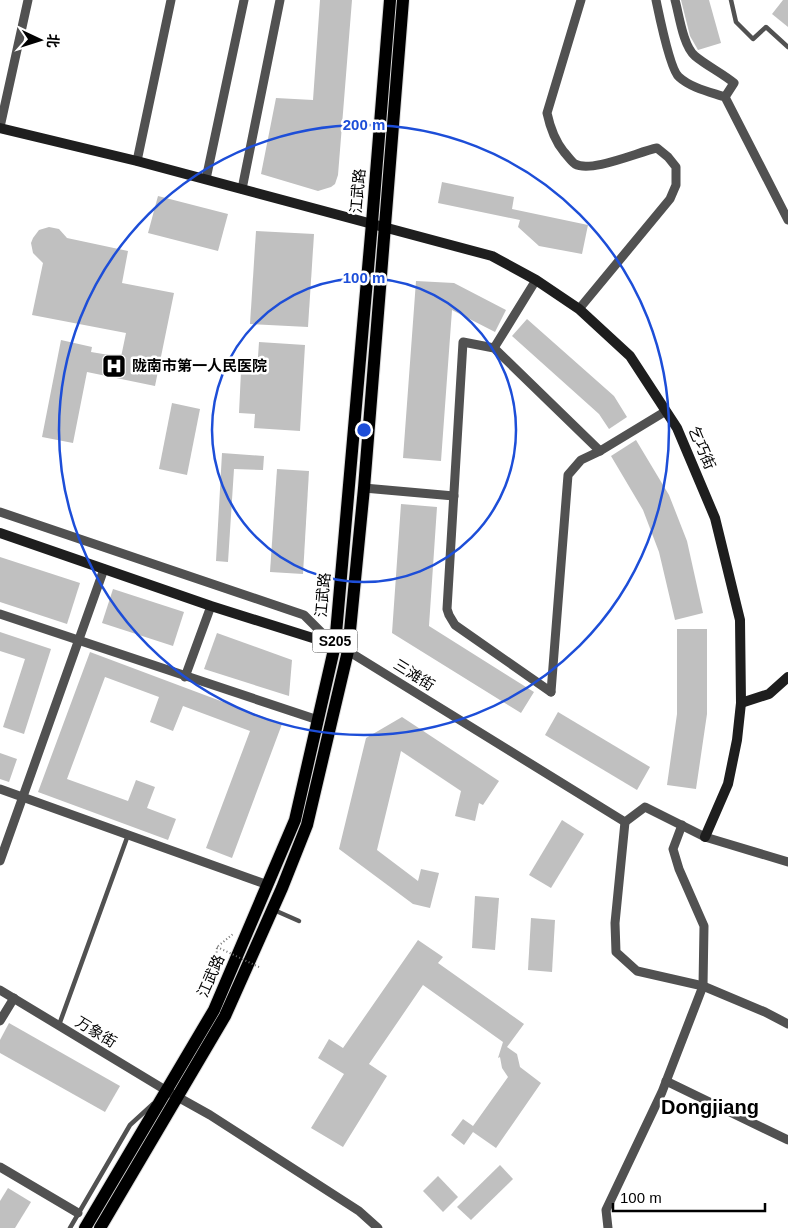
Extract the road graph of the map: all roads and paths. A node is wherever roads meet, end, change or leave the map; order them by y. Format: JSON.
{"nodes":[{"id":1,"x":28,"y":0,"type":"edge"},
{"id":2,"x":171,"y":0,"type":"edge"},
{"id":3,"x":244,"y":0,"type":"edge"},
{"id":4,"x":280,"y":0,"type":"edge"},
{"id":5,"x":390,"y":0,"type":"edge"},
{"id":6,"x":402,"y":0,"type":"edge"},
{"id":7,"x":581,"y":0,"type":"edge"},
{"id":8,"x":656,"y":0,"type":"edge"},
{"id":9,"x":675,"y":0,"type":"edge"},
{"id":10,"x":731,"y":0,"type":"edge"},
{"id":11,"x":788,"y":47,"type":"edge"},
{"id":12,"x":725,"y":97,"type":"junction"},
{"id":13,"x":0,"y":128,"type":"edge"},
{"id":14,"x":137,"y":161,"type":"junction"},
{"id":15,"x":206,"y":179,"type":"junction"},
{"id":16,"x":242,"y":188,"type":"junction"},
{"id":17,"x":788,"y":220,"type":"edge"},
{"id":18,"x":378,"y":225,"type":"junction"},
{"id":19,"x":536,"y":280,"type":"junction"},
{"id":20,"x":579,"y":309,"type":"junction"},
{"id":21,"x":494,"y":348,"type":"junction"},
{"id":22,"x":666,"y":411,"type":"junction"},
{"id":23,"x":600,"y":452,"type":"junction"},
{"id":24,"x":364,"y":488,"type":"junction"},
{"id":25,"x":454,"y":496,"type":"junction"},
{"id":26,"x":0,"y":512,"type":"edge"},
{"id":27,"x":0,"y":533,"type":"edge"},
{"id":28,"x":104,"y":569,"type":"junction"},
{"id":29,"x":211,"y":606,"type":"junction"},
{"id":30,"x":0,"y":614,"type":"edge"},
{"id":31,"x":78,"y":641,"type":"junction"},
{"id":32,"x":335,"y":645,"type":"junction"},
{"id":33,"x":348,"y":651,"type":"junction"},
{"id":34,"x":184,"y":677,"type":"junction"},
{"id":35,"x":788,"y":677,"type":"edge"},
{"id":36,"x":741,"y":703,"type":"junction"},
{"id":37,"x":318,"y":720,"type":"junction"},
{"id":38,"x":0,"y":789,"type":"edge"},
{"id":39,"x":22,"y":797,"type":"junction"},
{"id":40,"x":625,"y":822,"type":"junction"},
{"id":41,"x":682,"y":825,"type":"junction"},
{"id":42,"x":128,"y":835,"type":"junction"},
{"id":43,"x":705,"y":837,"type":"junction"},
{"id":44,"x":0,"y":861,"type":"edge"},
{"id":45,"x":788,"y":862,"type":"edge"},
{"id":46,"x":268,"y":885,"type":"junction"},
{"id":47,"x":273,"y":909,"type":"junction"},
{"id":48,"x":299,"y":921,"type":"dead end"},
{"id":49,"x":217,"y":948,"type":"dead end"},
{"id":50,"x":259,"y":967,"type":"dead end"},
{"id":51,"x":703,"y":986,"type":"junction"},
{"id":52,"x":0,"y":990,"type":"edge"},
{"id":53,"x":14,"y":998,"type":"junction"},
{"id":54,"x":0,"y":1021,"type":"edge"},
{"id":55,"x":788,"y":1024,"type":"edge"},
{"id":56,"x":59,"y":1025,"type":"junction"},
{"id":57,"x":666,"y":1081,"type":"junction"},
{"id":58,"x":173,"y":1094,"type":"junction"},
{"id":59,"x":788,"y":1140,"type":"edge"},
{"id":60,"x":0,"y":1167,"type":"edge"},
{"id":61,"x":78,"y":1213,"type":"junction"},
{"id":62,"x":70,"y":1228,"type":"edge"},
{"id":63,"x":85,"y":1228,"type":"edge"},
{"id":64,"x":100,"y":1228,"type":"edge"},
{"id":65,"x":378,"y":1228,"type":"edge"},
{"id":66,"x":608,"y":1228,"type":"edge"}],
"edges":[{"from":1,"to":13,"type":"street"},
{"from":2,"to":14,"type":"street"},
{"from":3,"to":15,"type":"street"},
{"from":4,"to":16,"type":"street"},
{"from":5,"to":18,"type":"main road","name":"江武路","number":"S205"},
{"from":6,"to":18,"type":"main road","name":"江武路","number":"S205"},
{"from":7,"to":20,"type":"street"},
{"from":8,"to":12,"type":"street"},
{"from":9,"to":12,"type":"street"},
{"from":10,"to":11,"type":"lane"},
{"from":12,"to":17,"type":"street"},
{"from":13,"to":14,"type":"street","name":"乞巧街"},
{"from":14,"to":15,"type":"street","name":"乞巧街"},
{"from":15,"to":16,"type":"street","name":"乞巧街"},
{"from":16,"to":18,"type":"street","name":"乞巧街"},
{"from":18,"to":19,"type":"street","name":"乞巧街"},
{"from":18,"to":24,"type":"main road","name":"江武路","number":"S205"},
{"from":18,"to":32,"type":"main road","name":"江武路","number":"S205"},
{"from":19,"to":20,"type":"street","name":"乞巧街"},
{"from":19,"to":21,"type":"street"},
{"from":20,"to":22,"type":"street","name":"乞巧街"},
{"from":21,"to":23,"type":"street"},
{"from":21,"to":25,"type":"street"},
{"from":22,"to":23,"type":"street"},
{"from":22,"to":36,"type":"street","name":"乞巧街"},
{"from":23,"to":25,"type":"street"},
{"from":24,"to":25,"type":"street"},
{"from":24,"to":33,"type":"main road","name":"江武路","number":"S205"},
{"from":26,"to":32,"type":"street"},
{"from":27,"to":28,"type":"street","name":"三滩街"},
{"from":28,"to":29,"type":"street","name":"三滩街"},
{"from":28,"to":31,"type":"street"},
{"from":29,"to":32,"type":"street","name":"三滩街"},
{"from":29,"to":34,"type":"street"},
{"from":30,"to":31,"type":"street"},
{"from":31,"to":34,"type":"street"},
{"from":31,"to":39,"type":"street"},
{"from":32,"to":33,"type":"street","name":"三滩街"},
{"from":32,"to":37,"type":"main road","name":"江武路","number":"S205"},
{"from":33,"to":40,"type":"street","name":"三滩街"},
{"from":33,"to":47,"type":"main road","name":"江武路","number":"S205"},
{"from":34,"to":37,"type":"street"},
{"from":35,"to":36,"type":"street"},
{"from":36,"to":43,"type":"street","name":"乞巧街"},
{"from":37,"to":46,"type":"main road","name":"江武路","number":"S205"},
{"from":38,"to":39,"type":"street"},
{"from":39,"to":42,"type":"street"},
{"from":39,"to":44,"type":"street"},
{"from":40,"to":41,"type":"street"},
{"from":40,"to":51,"type":"street"},
{"from":41,"to":43,"type":"street"},
{"from":41,"to":51,"type":"street"},
{"from":42,"to":46,"type":"street"},
{"from":42,"to":56,"type":"lane"},
{"from":43,"to":45,"type":"street"},
{"from":46,"to":58,"type":"main road","name":"江武路","number":"S205"},
{"from":47,"to":48,"type":"lane"},
{"from":47,"to":58,"type":"main road","name":"江武路","number":"S205"},
{"from":49,"to":50,"type":"path","bridge":true},
{"from":51,"to":55,"type":"street"},
{"from":51,"to":57,"type":"street"},
{"from":52,"to":53,"type":"street","name":"万象街"},
{"from":53,"to":54,"type":"street"},
{"from":53,"to":56,"type":"street","name":"万象街"},
{"from":56,"to":58,"type":"street","name":"万象街"},
{"from":57,"to":59,"type":"street"},
{"from":57,"to":66,"type":"street"},
{"from":58,"to":61,"type":"lane"},
{"from":58,"to":63,"type":"main road","name":"江武路","number":"S205"},
{"from":58,"to":64,"type":"main road","name":"江武路","number":"S205"},
{"from":58,"to":65,"type":"street","name":"万象街"},
{"from":60,"to":61,"type":"street"},
{"from":61,"to":62,"type":"lane"}]}
